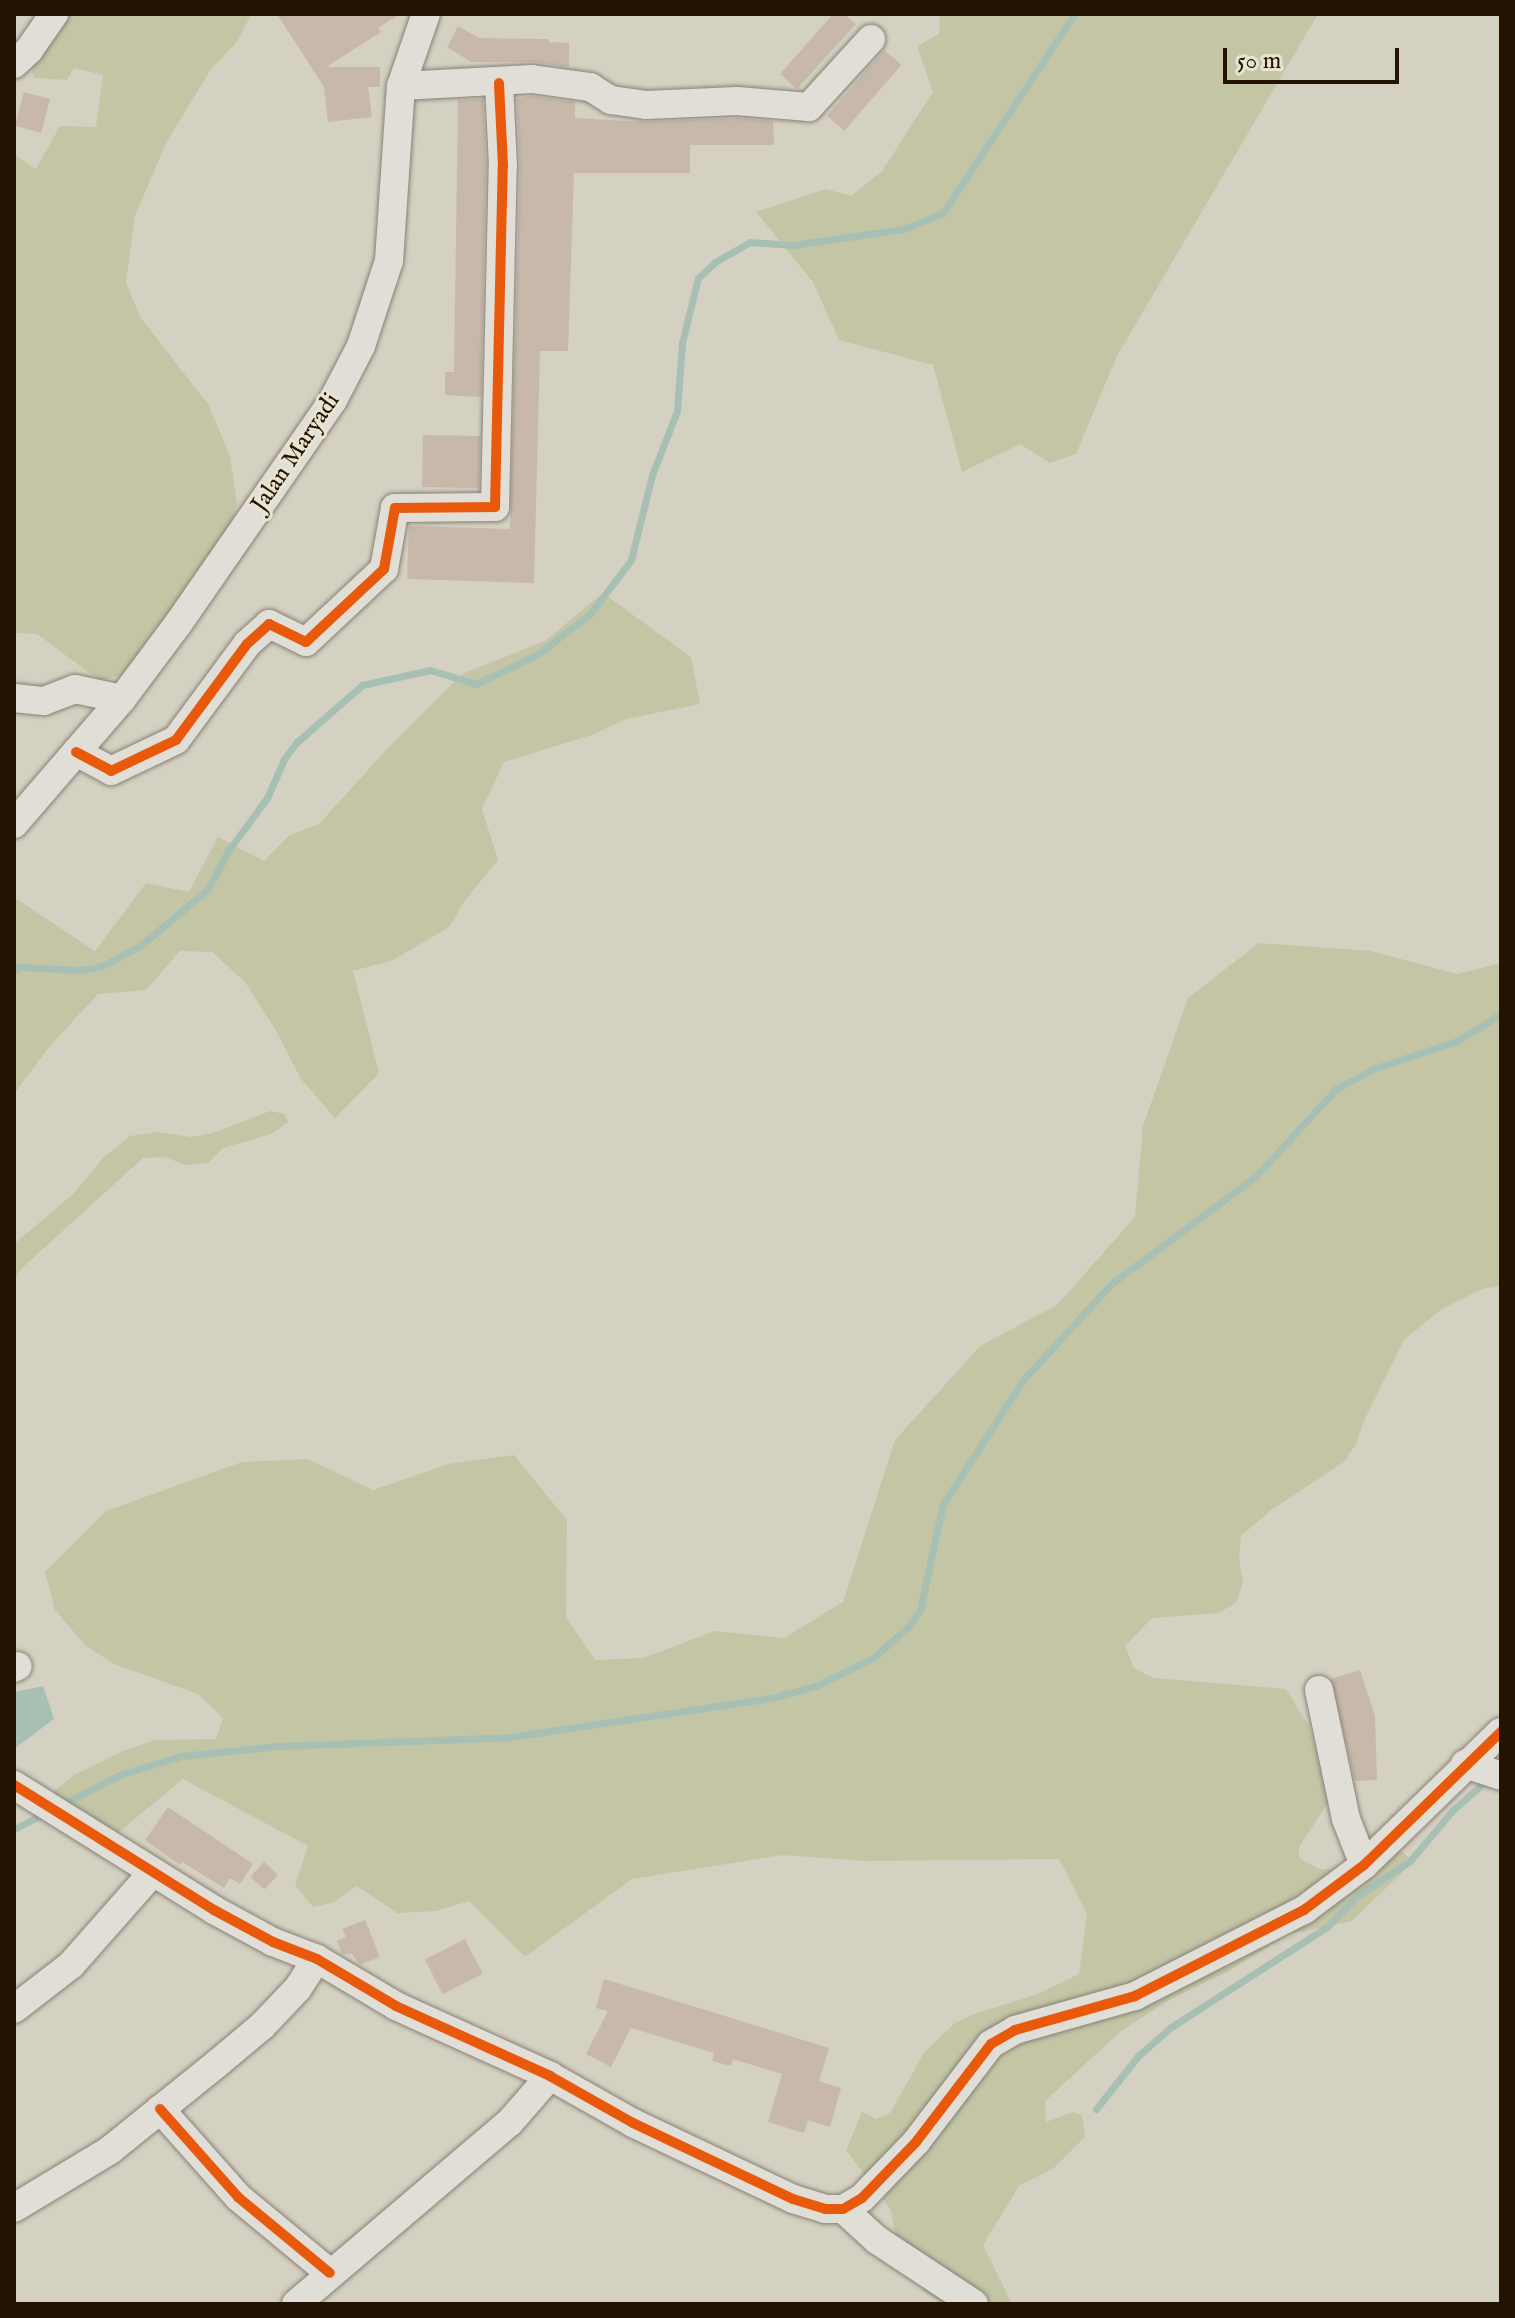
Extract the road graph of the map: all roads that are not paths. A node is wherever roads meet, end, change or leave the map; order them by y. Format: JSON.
{"nodes":[{"id":1,"x":426,"y":14,"type":"edge"},
{"id":2,"x":45,"y":19,"type":"edge"},
{"id":3,"x":871,"y":39,"type":"dead end"},
{"id":4,"x":14,"y":64,"type":"edge"},
{"id":5,"x":499,"y":83,"type":"junction"},
{"id":6,"x":401,"y":86,"type":"junction"},
{"id":7,"x":14,"y":698,"type":"edge"},
{"id":8,"x":122,"y":699,"type":"junction"},
{"id":9,"x":76,"y":752,"type":"junction"},
{"id":10,"x":14,"y":824,"type":"edge"},
{"id":11,"x":1319,"y":1690,"type":"dead end"},
{"id":12,"x":1501,"y":1732,"type":"edge"},
{"id":13,"x":1482,"y":1770,"type":"edge"},
{"id":14,"x":14,"y":1785,"type":"edge"},
{"id":15,"x":1364,"y":1865,"type":"junction"},
{"id":16,"x":153,"y":1872,"type":"junction"},
{"id":17,"x":317,"y":1959,"type":"junction"},
{"id":18,"x":14,"y":2009,"type":"edge"},
{"id":19,"x":550,"y":2076,"type":"junction"},
{"id":20,"x":160,"y":2109,"type":"junction"},
{"id":21,"x":14,"y":2208,"type":"edge"},
{"id":22,"x":843,"y":2209,"type":"junction"},
{"id":23,"x":330,"y":2273,"type":"junction"},
{"id":24,"x":296,"y":2304,"type":"edge"},
{"id":25,"x":974,"y":2304,"type":"edge"}],
"edges":[{"from":1,"to":6,"type":"street","name":"Jalan Maryadi"},
{"from":2,"to":4,"type":"street"},
{"from":3,"to":5,"type":"street"},
{"from":5,"to":6,"type":"street"},
{"from":5,"to":9,"type":"street"},
{"from":6,"to":8,"type":"street","name":"Jalan Maryadi"},
{"from":7,"to":8,"type":"street"},
{"from":8,"to":9,"type":"street","name":"Jalan Maryadi"},
{"from":9,"to":10,"type":"street","name":"Jalan Maryadi"},
{"from":11,"to":15,"type":"street"},
{"from":12,"to":13,"type":"street"},
{"from":13,"to":15,"type":"street"},
{"from":14,"to":16,"type":"street"},
{"from":15,"to":22,"type":"street"},
{"from":16,"to":17,"type":"street"},
{"from":16,"to":18,"type":"street"},
{"from":17,"to":19,"type":"street"},
{"from":17,"to":20,"type":"street"},
{"from":19,"to":22,"type":"street"},
{"from":19,"to":23,"type":"street"},
{"from":20,"to":21,"type":"street"},
{"from":20,"to":23,"type":"street"},
{"from":22,"to":25,"type":"street"},
{"from":23,"to":24,"type":"street"}]}
